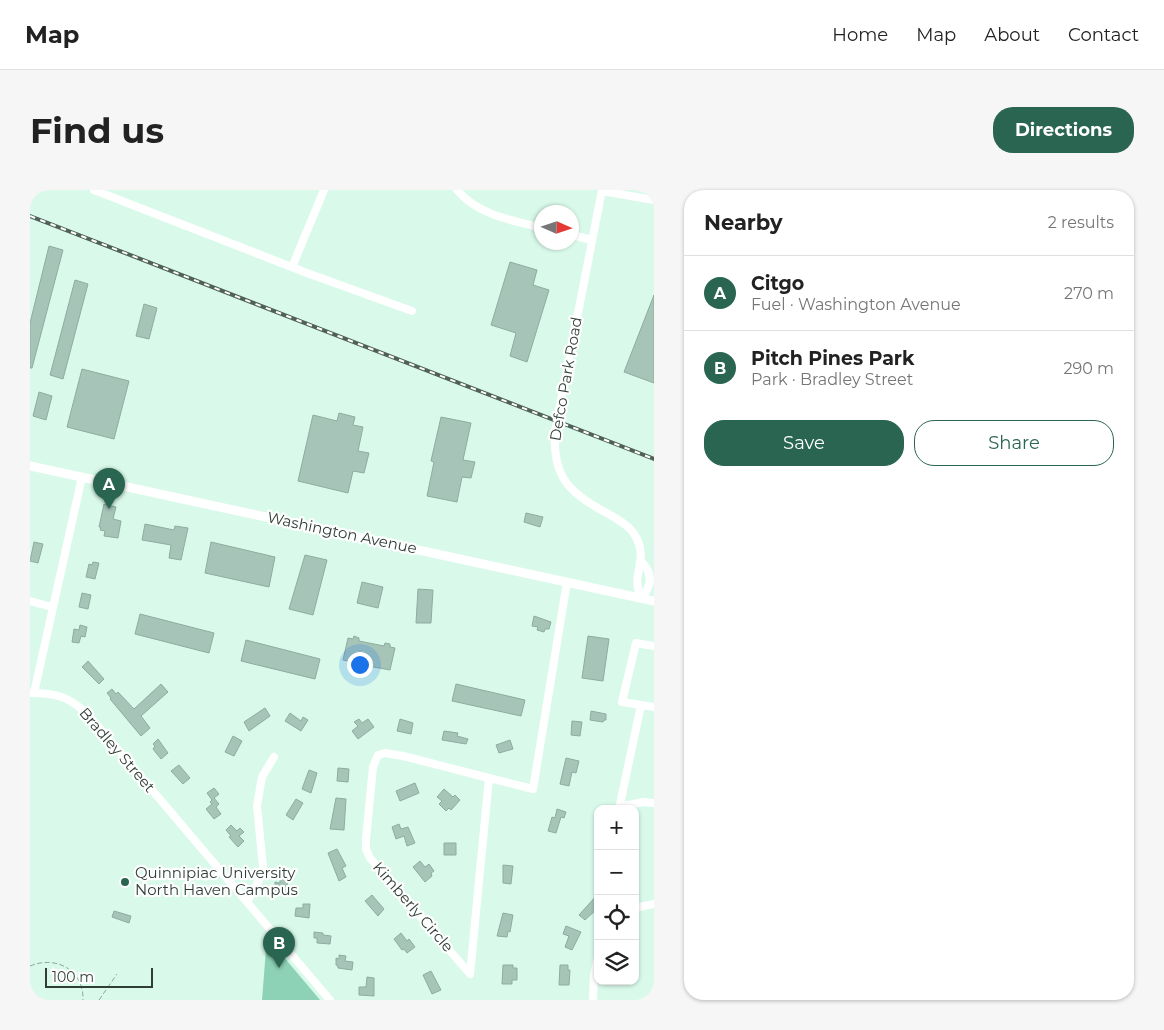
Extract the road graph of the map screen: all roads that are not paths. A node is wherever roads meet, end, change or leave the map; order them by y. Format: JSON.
{"nodes":[{"id":1,"x":94,"y":190,"type":"edge"},
{"id":2,"x":324,"y":190,"type":"edge"},
{"id":3,"x":457,"y":190,"type":"edge"},
{"id":4,"x":602,"y":190,"type":"edge"},
{"id":5,"x":654,"y":200,"type":"edge"},
{"id":6,"x":534,"y":226,"type":"edge"},
{"id":7,"x":579,"y":237,"type":"edge"},
{"id":8,"x":592,"y":240,"type":"junction"},
{"id":9,"x":292,"y":267,"type":"junction"},
{"id":10,"x":412,"y":311,"type":"dead end"},
{"id":11,"x":30,"y":466,"type":"edge"},
{"id":12,"x":82,"y":477,"type":"junction"},
{"id":13,"x":642,"y":562,"type":"junction"},
{"id":14,"x":567,"y":582,"type":"junction"},
{"id":15,"x":641,"y":598,"type":"junction"},
{"id":16,"x":30,"y":601,"type":"edge"},
{"id":17,"x":654,"y":601,"type":"edge"},
{"id":18,"x":52,"y":607,"type":"junction"},
{"id":19,"x":654,"y":646,"type":"edge"},
{"id":20,"x":32,"y":693,"type":"edge"},
{"id":21,"x":641,"y":705,"type":"junction"},
{"id":22,"x":654,"y":707,"type":"edge"},
{"id":23,"x":274,"y":757,"type":"dead end"},
{"id":24,"x":489,"y":778,"type":"junction"},
{"id":25,"x":654,"y":803,"type":"edge"},
{"id":26,"x":620,"y":805,"type":"edge"},
{"id":27,"x":631,"y":805,"type":"edge"},
{"id":28,"x":248,"y":902,"type":"junction"},
{"id":29,"x":654,"y":904,"type":"edge"},
{"id":30,"x":639,"y":907,"type":"edge"},
{"id":31,"x":594,"y":975,"type":"edge"},
{"id":32,"x":330,"y":1000,"type":"edge"},
{"id":33,"x":593,"y":1000,"type":"edge"}],
"edges":[{"from":1,"to":9,"type":"street"},
{"from":2,"to":9,"type":"street"},
{"from":3,"to":6,"type":"street"},
{"from":4,"to":5,"type":"street"},
{"from":4,"to":8,"type":"street","name":"Defco Park Road"},
{"from":7,"to":8,"type":"street"},
{"from":8,"to":13,"type":"street","name":"Defco Park Road"},
{"from":9,"to":10,"type":"street"},
{"from":11,"to":12,"type":"main road","name":"Washington Avenue"},
{"from":12,"to":14,"type":"main road","name":"Washington Avenue"},
{"from":12,"to":18,"type":"street","name":"Bradley Street"},
{"from":13,"to":15,"type":"street","name":"Defco Park Road"},
{"from":13,"to":15,"type":"street","name":"Defco Park Road"},
{"from":14,"to":15,"type":"main road","name":"Washington Avenue"},
{"from":14,"to":24,"type":"street","name":"Kimberly Circle"},
{"from":15,"to":17,"type":"main road","name":"Washington Avenue"},
{"from":16,"to":18,"type":"street"},
{"from":18,"to":20,"type":"street","name":"Bradley Street"},
{"from":19,"to":21,"type":"street"},
{"from":20,"to":28,"type":"street","name":"Bradley Street"},
{"from":21,"to":22,"type":"street"},
{"from":21,"to":26,"type":"street"},
{"from":23,"to":28,"type":"street"},
{"from":24,"to":24,"type":"street","name":"Kimberly Circle"},
{"from":25,"to":27,"type":"street"},
{"from":28,"to":32,"type":"street","name":"Bradley Street"},
{"from":29,"to":30,"type":"street"},
{"from":31,"to":33,"type":"street"}]}
